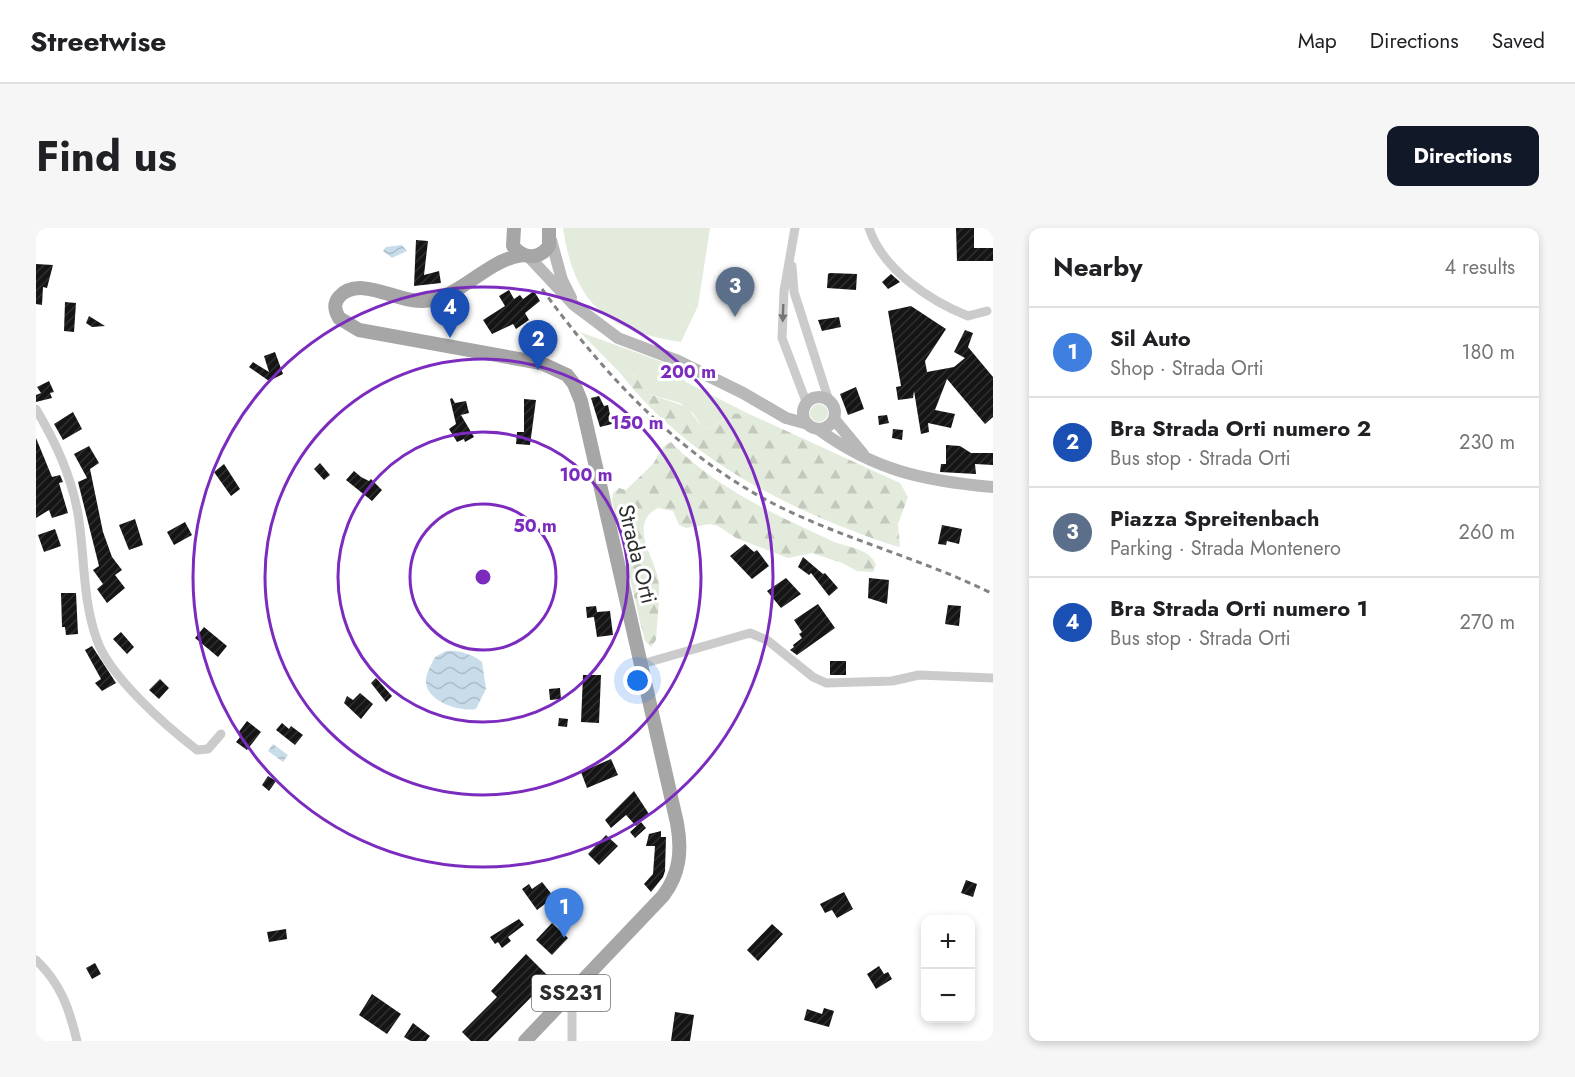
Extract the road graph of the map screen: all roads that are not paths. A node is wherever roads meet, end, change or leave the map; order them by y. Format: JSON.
{"nodes":[{"id":1,"x":795,"y":228,"type":"edge"},
{"id":2,"x":869,"y":228,"type":"edge"},
{"id":3,"x":550,"y":232,"type":"edge"},
{"id":4,"x":512,"y":234,"type":"edge"},
{"id":5,"x":791,"y":255,"type":"junction"},
{"id":6,"x":526,"y":256,"type":"junction"},
{"id":7,"x":487,"y":269,"type":"junction"},
{"id":8,"x":574,"y":305,"type":"junction"},
{"id":9,"x":987,"y":311,"type":"dead end"},
{"id":10,"x":829,"y":401,"type":"junction"},
{"id":11,"x":806,"y":406,"type":"junction"},
{"id":12,"x":36,"y":409,"type":"edge"},
{"id":13,"x":777,"y":411,"type":"junction"},
{"id":14,"x":834,"y":419,"type":"junction"},
{"id":15,"x":813,"y":426,"type":"junction"},
{"id":16,"x":864,"y":455,"type":"junction"},
{"id":17,"x":993,"y":487,"type":"edge"},
{"id":18,"x":642,"y":664,"type":"junction"},
{"id":19,"x":993,"y":678,"type":"edge"},
{"id":20,"x":221,"y":734,"type":"dead end"},
{"id":21,"x":36,"y":960,"type":"edge"},
{"id":22,"x":572,"y":991,"type":"junction"},
{"id":23,"x":77,"y":1041,"type":"edge"},
{"id":24,"x":525,"y":1041,"type":"edge"},
{"id":25,"x":572,"y":1041,"type":"edge"}],
"edges":[{"from":1,"to":5,"type":"street"},
{"from":2,"to":9,"type":"street"},
{"from":3,"to":6,"type":"main road","number":"SS231"},
{"from":3,"to":8,"type":"main road"},
{"from":4,"to":6,"type":"main road","number":"SS231"},
{"from":4,"to":7,"type":"main road","name":"Strada Orti","number":"SS231"},
{"from":5,"to":10,"type":"street"},
{"from":5,"to":11,"type":"street","one_way":true},
{"from":6,"to":7,"type":"main road","name":"Strada Orti","number":"SS231"},
{"from":6,"to":8,"type":"main road"},
{"from":7,"to":18,"type":"main road","name":"Strada Orti","number":"SS231"},
{"from":8,"to":13,"type":"main road"},
{"from":10,"to":11,"type":"main road"},
{"from":10,"to":14,"type":"main road"},
{"from":11,"to":13,"type":"main road"},
{"from":11,"to":15,"type":"main road"},
{"from":12,"to":20,"type":"street"},
{"from":13,"to":15,"type":"main road"},
{"from":14,"to":15,"type":"main road"},
{"from":14,"to":16,"type":"main road"},
{"from":15,"to":16,"type":"main road"},
{"from":16,"to":17,"type":"main road"},
{"from":18,"to":19,"type":"street"},
{"from":18,"to":22,"type":"main road","name":"Strada Orti","number":"SS231"},
{"from":21,"to":23,"type":"street"},
{"from":22,"to":24,"type":"main road","name":"Strada Orti","number":"SS231"},
{"from":22,"to":25,"type":"street"}]}
